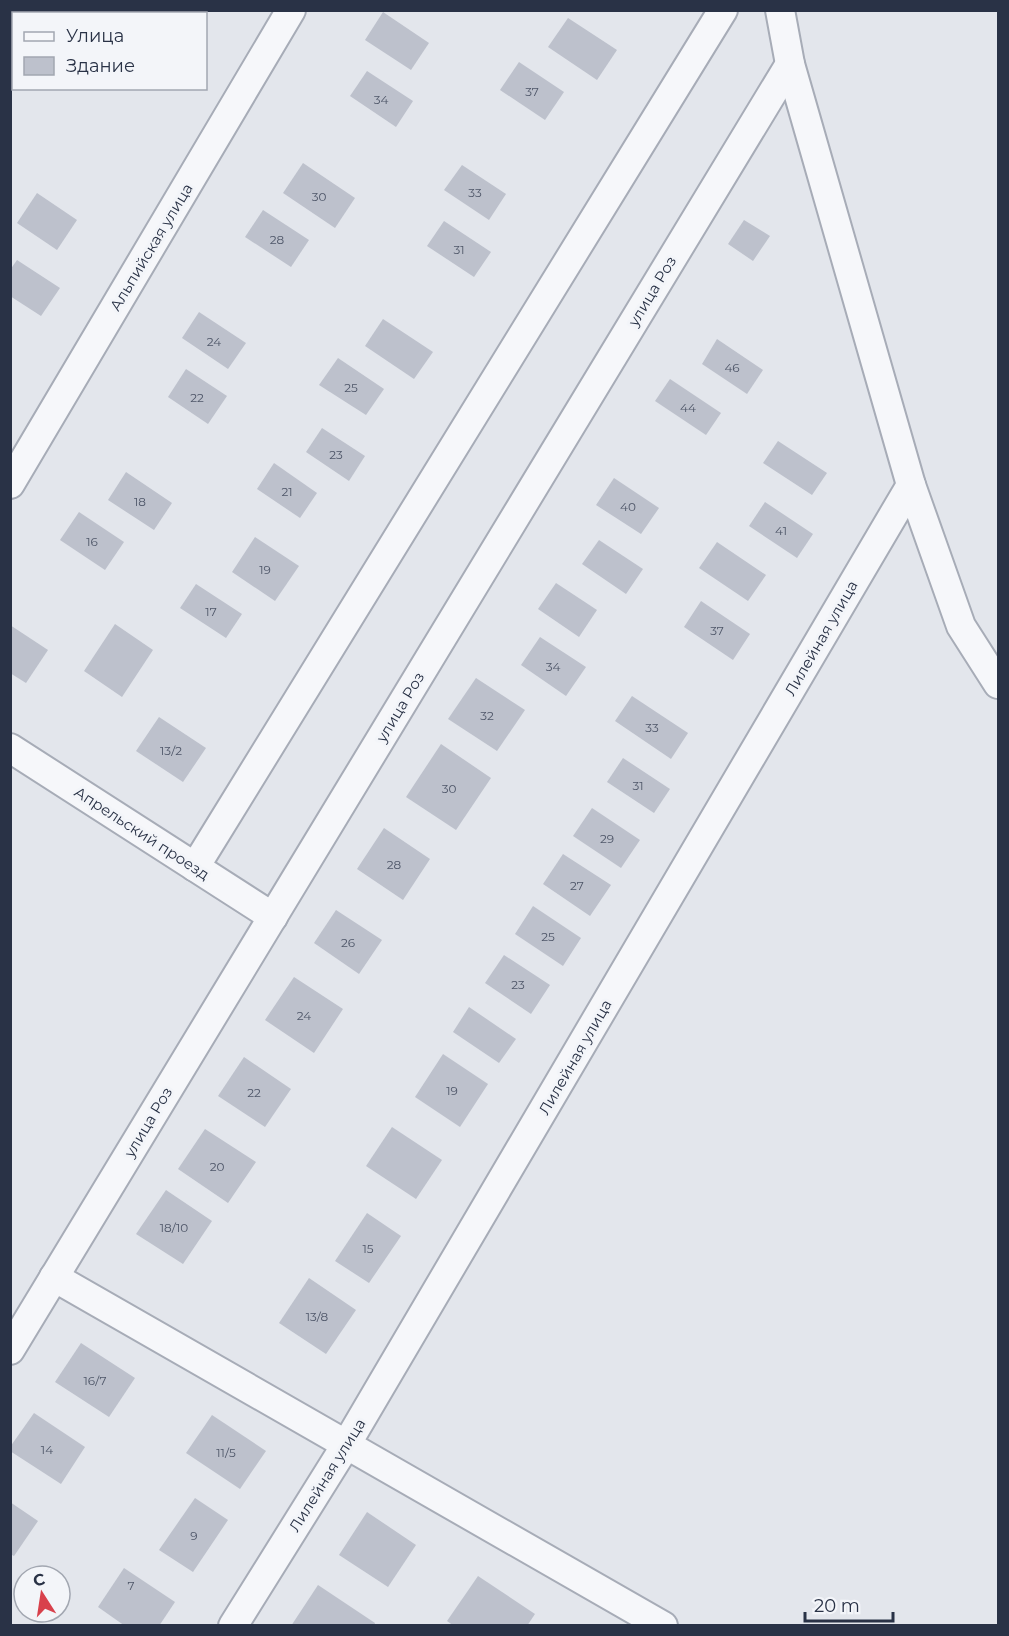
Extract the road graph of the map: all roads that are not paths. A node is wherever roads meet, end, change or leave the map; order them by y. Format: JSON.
{"nodes":[{"id":1,"x":291,"y":10,"type":"edge"},
{"id":2,"x":723,"y":10,"type":"edge"},
{"id":3,"x":780,"y":10,"type":"edge"},
{"id":4,"x":790,"y":64,"type":"junction"},
{"id":5,"x":10,"y":484,"type":"edge"},
{"id":6,"x":911,"y":485,"type":"junction"},
{"id":7,"x":999,"y":684,"type":"edge"},
{"id":8,"x":10,"y":748,"type":"edge"},
{"id":9,"x":195,"y":867,"type":"junction"},
{"id":10,"x":273,"y":917,"type":"junction"},
{"id":11,"x":54,"y":1277,"type":"junction"},
{"id":12,"x":10,"y":1350,"type":"edge"},
{"id":13,"x":346,"y":1445,"type":"junction"},
{"id":14,"x":233,"y":1626,"type":"edge"},
{"id":15,"x":663,"y":1626,"type":"edge"}],
"edges":[{"from":1,"to":5,"type":"street","name":"Альпийская улица"},
{"from":2,"to":9,"type":"street"},
{"from":3,"to":4,"type":"street"},
{"from":4,"to":6,"type":"street"},
{"from":4,"to":10,"type":"street","name":"улица Роз"},
{"from":6,"to":7,"type":"street"},
{"from":6,"to":13,"type":"street","name":"Лилейная улица"},
{"from":8,"to":9,"type":"street","name":"Апрельский проезд"},
{"from":9,"to":10,"type":"street","name":"Апрельский проезд"},
{"from":10,"to":11,"type":"street","name":"улица Роз"},
{"from":11,"to":12,"type":"street","name":"улица Роз"},
{"from":11,"to":13,"type":"street"},
{"from":13,"to":14,"type":"street","name":"Лилейная улица"},
{"from":13,"to":15,"type":"street"}]}
